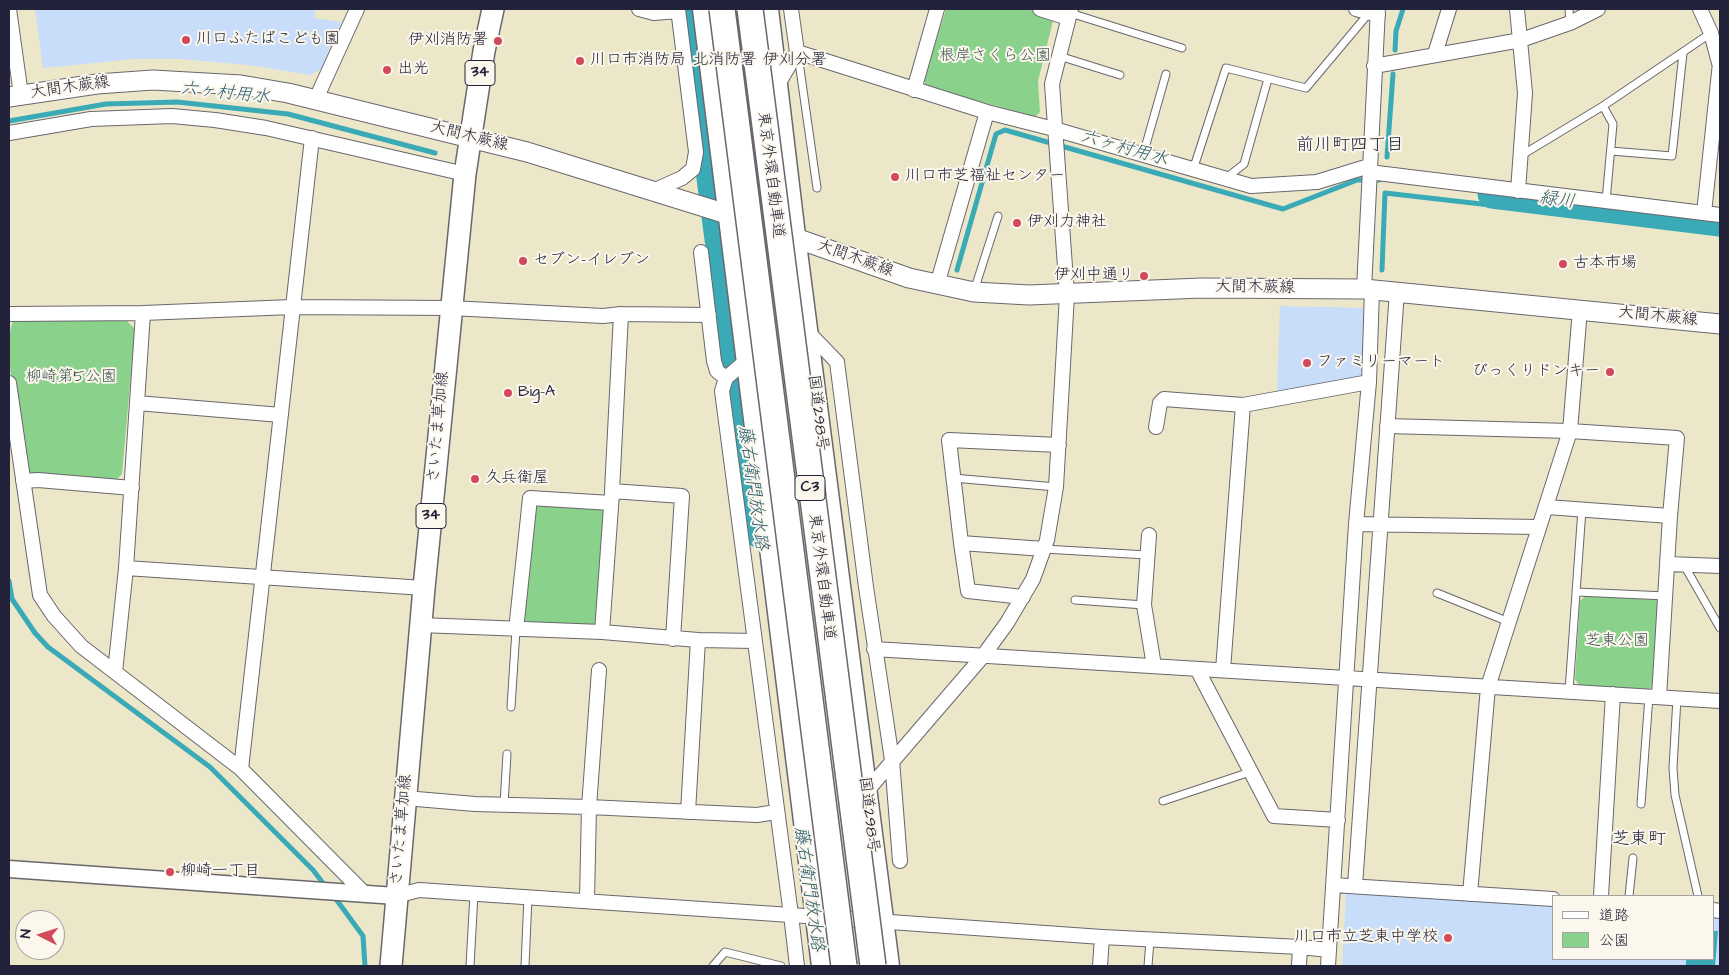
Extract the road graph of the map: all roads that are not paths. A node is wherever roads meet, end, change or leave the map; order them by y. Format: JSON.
{"nodes":[{"id":1,"x":9,"y":9,"type":"edge"},
{"id":2,"x":357,"y":9,"type":"edge"},
{"id":3,"x":493,"y":9,"type":"edge"},
{"id":4,"x":639,"y":9,"type":"edge"},
{"id":5,"x":704,"y":9,"type":"edge"},
{"id":6,"x":722,"y":9,"type":"edge"},
{"id":7,"x":750,"y":9,"type":"edge"},
{"id":8,"x":767,"y":9,"type":"edge"},
{"id":9,"x":791,"y":9,"type":"edge"},
{"id":10,"x":1040,"y":9,"type":"edge"},
{"id":11,"x":1448,"y":9,"type":"edge"},
{"id":12,"x":1517,"y":9,"type":"edge"},
{"id":13,"x":1598,"y":9,"type":"edge"},
{"id":14,"x":1700,"y":9,"type":"edge"},
{"id":15,"x":678,"y":10,"type":"edge"},
{"id":16,"x":934,"y":10,"type":"edge"},
{"id":17,"x":1370,"y":11,"type":"edge"},
{"id":18,"x":1070,"y":13,"type":"edge"},
{"id":19,"x":1569,"y":16,"type":"edge"},
{"id":20,"x":1711,"y":33,"type":"junction"},
{"id":21,"x":1521,"y":40,"type":"junction"},
{"id":22,"x":1182,"y":48,"type":"dead end"},
{"id":23,"x":797,"y":52,"type":"junction"},
{"id":24,"x":1683,"y":53,"type":"junction"},
{"id":25,"x":1435,"y":54,"type":"junction"},
{"id":26,"x":1059,"y":56,"type":"junction"},
{"id":27,"x":1387,"y":63,"type":"junction"},
{"id":28,"x":1720,"y":63,"type":"edge"},
{"id":29,"x":1166,"y":74,"type":"dead end"},
{"id":30,"x":1120,"y":75,"type":"dead end"},
{"id":31,"x":1268,"y":78,"type":"junction"},
{"id":32,"x":777,"y":86,"type":"junction"},
{"id":33,"x":914,"y":90,"type":"junction"},
{"id":34,"x":15,"y":96,"type":"edge"},
{"id":35,"x":316,"y":99,"type":"junction"},
{"id":36,"x":1603,"y":106,"type":"junction"},
{"id":37,"x":987,"y":112,"type":"junction"},
{"id":38,"x":1054,"y":129,"type":"junction"},
{"id":39,"x":9,"y":133,"type":"edge"},
{"id":40,"x":312,"y":138,"type":"junction"},
{"id":41,"x":470,"y":138,"type":"junction"},
{"id":42,"x":1611,"y":151,"type":"junction"},
{"id":43,"x":1522,"y":155,"type":"junction"},
{"id":44,"x":1143,"y":156,"type":"junction"},
{"id":45,"x":1369,"y":169,"type":"junction"},
{"id":46,"x":1193,"y":171,"type":"junction"},
{"id":47,"x":465,"y":174,"type":"junction"},
{"id":48,"x":1224,"y":180,"type":"junction"},
{"id":49,"x":817,"y":188,"type":"dead end"},
{"id":50,"x":653,"y":190,"type":"junction"},
{"id":51,"x":1518,"y":191,"type":"junction"},
{"id":52,"x":1606,"y":201,"type":"junction"},
{"id":53,"x":1704,"y":213,"type":"junction"},
{"id":54,"x":730,"y":215,"type":"junction"},
{"id":55,"x":1720,"y":215,"type":"edge"},
{"id":56,"x":998,"y":216,"type":"dead end"},
{"id":57,"x":794,"y":236,"type":"junction"},
{"id":58,"x":701,"y":252,"type":"dead end"},
{"id":59,"x":937,"y":285,"type":"junction"},
{"id":60,"x":1368,"y":289,"type":"junction"},
{"id":61,"x":1397,"y":291,"type":"junction"},
{"id":62,"x":974,"y":292,"type":"junction"},
{"id":63,"x":1067,"y":295,"type":"junction"},
{"id":64,"x":292,"y":307,"type":"junction"},
{"id":65,"x":451,"y":308,"type":"junction"},
{"id":66,"x":1580,"y":309,"type":"junction"},
{"id":67,"x":144,"y":313,"type":"junction"},
{"id":68,"x":9,"y":314,"type":"edge"},
{"id":69,"x":621,"y":314,"type":"junction"},
{"id":70,"x":709,"y":315,"type":"junction"},
{"id":71,"x":1720,"y":324,"type":"edge"},
{"id":72,"x":806,"y":331,"type":"junction"},
{"id":73,"x":747,"y":360,"type":"junction"},
{"id":74,"x":726,"y":378,"type":"junction"},
{"id":75,"x":1368,"y":382,"type":"junction"},
{"id":76,"x":9,"y":383,"type":"edge"},
{"id":77,"x":137,"y":404,"type":"junction"},
{"id":78,"x":1243,"y":405,"type":"junction"},
{"id":79,"x":280,"y":415,"type":"junction"},
{"id":80,"x":1387,"y":426,"type":"junction"},
{"id":81,"x":1156,"y":427,"type":"dead end"},
{"id":82,"x":1570,"y":431,"type":"junction"},
{"id":83,"x":1058,"y":445,"type":"junction"},
{"id":84,"x":953,"y":478,"type":"junction"},
{"id":85,"x":23,"y":481,"type":"junction"},
{"id":86,"x":1056,"y":487,"type":"junction"},
{"id":87,"x":132,"y":488,"type":"junction"},
{"id":88,"x":611,"y":497,"type":"junction"},
{"id":89,"x":1547,"y":507,"type":"junction"},
{"id":90,"x":1582,"y":509,"type":"junction"},
{"id":91,"x":1670,"y":516,"type":"junction"},
{"id":92,"x":1356,"y":524,"type":"junction"},
{"id":93,"x":1378,"y":526,"type":"junction"},
{"id":94,"x":1538,"y":527,"type":"junction"},
{"id":95,"x":1149,"y":535,"type":"dead end"},
{"id":96,"x":961,"y":543,"type":"junction"},
{"id":97,"x":1044,"y":549,"type":"junction"},
{"id":98,"x":1147,"y":555,"type":"junction"},
{"id":99,"x":1668,"y":564,"type":"junction"},
{"id":100,"x":1684,"y":565,"type":"junction"},
{"id":101,"x":1720,"y":566,"type":"edge"},
{"id":102,"x":126,"y":568,"type":"junction"},
{"id":103,"x":263,"y":578,"type":"junction"},
{"id":104,"x":424,"y":588,"type":"junction"},
{"id":105,"x":1577,"y":592,"type":"junction"},
{"id":106,"x":1437,"y":593,"type":"dead end"},
{"id":107,"x":1666,"y":596,"type":"junction"},
{"id":108,"x":1024,"y":597,"type":"junction"},
{"id":109,"x":1075,"y":600,"type":"dead end"},
{"id":110,"x":1144,"y":605,"type":"junction"},
{"id":111,"x":1509,"y":622,"type":"junction"},
{"id":112,"x":420,"y":626,"type":"junction"},
{"id":113,"x":1720,"y":628,"type":"edge"},
{"id":114,"x":516,"y":630,"type":"junction"},
{"id":115,"x":602,"y":632,"type":"junction"},
{"id":116,"x":673,"y":638,"type":"junction"},
{"id":117,"x":698,"y":640,"type":"junction"},
{"id":118,"x":755,"y":641,"type":"junction"},
{"id":119,"x":874,"y":648,"type":"junction"},
{"id":120,"x":983,"y":656,"type":"junction"},
{"id":121,"x":1154,"y":666,"type":"junction"},
{"id":122,"x":1197,"y":669,"type":"junction"},
{"id":123,"x":599,"y":670,"type":"dead end"},
{"id":124,"x":1223,"y":670,"type":"junction"},
{"id":125,"x":115,"y":672,"type":"junction"},
{"id":126,"x":1346,"y":678,"type":"junction"},
{"id":127,"x":1370,"y":680,"type":"junction"},
{"id":128,"x":1488,"y":686,"type":"junction"},
{"id":129,"x":1569,"y":692,"type":"junction"},
{"id":130,"x":1613,"y":694,"type":"junction"},
{"id":131,"x":1654,"y":697,"type":"junction"},
{"id":132,"x":1678,"y":698,"type":"junction"},
{"id":133,"x":1720,"y":701,"type":"edge"},
{"id":134,"x":511,"y":707,"type":"dead end"},
{"id":135,"x":508,"y":754,"type":"dead end"},
{"id":136,"x":892,"y":760,"type":"junction"},
{"id":137,"x":241,"y":769,"type":"junction"},
{"id":138,"x":1250,"y":772,"type":"junction"},
{"id":139,"x":866,"y":792,"type":"junction"},
{"id":140,"x":405,"y":798,"type":"junction"},
{"id":141,"x":1163,"y":801,"type":"dead end"},
{"id":142,"x":504,"y":804,"type":"junction"},
{"id":143,"x":1641,"y":804,"type":"dead end"},
{"id":144,"x":589,"y":807,"type":"junction"},
{"id":145,"x":688,"y":812,"type":"junction"},
{"id":146,"x":776,"y":812,"type":"junction"},
{"id":147,"x":1338,"y":820,"type":"junction"},
{"id":148,"x":1633,"y":858,"type":"dead end"},
{"id":149,"x":900,"y":861,"type":"dead end"},
{"id":150,"x":9,"y":869,"type":"edge"},
{"id":151,"x":1333,"y":885,"type":"junction"},
{"id":152,"x":1355,"y":886,"type":"junction"},
{"id":153,"x":364,"y":893,"type":"junction"},
{"id":154,"x":474,"y":894,"type":"junction"},
{"id":155,"x":1470,"y":894,"type":"junction"},
{"id":156,"x":1601,"y":895,"type":"edge"},
{"id":157,"x":1629,"y":895,"type":"edge"},
{"id":158,"x":1698,"y":895,"type":"edge"},
{"id":159,"x":396,"y":896,"type":"junction"},
{"id":160,"x":528,"y":897,"type":"junction"},
{"id":161,"x":1552,"y":899,"type":"edge"},
{"id":162,"x":587,"y":900,"type":"junction"},
{"id":163,"x":791,"y":914,"type":"junction"},
{"id":164,"x":817,"y":917,"type":"junction"},
{"id":165,"x":882,"y":922,"type":"junction"},
{"id":166,"x":1102,"y":937,"type":"junction"},
{"id":167,"x":1150,"y":940,"type":"junction"},
{"id":168,"x":1300,"y":947,"type":"junction"},
{"id":169,"x":1330,"y":950,"type":"junction"},
{"id":170,"x":391,"y":966,"type":"edge"},
{"id":171,"x":470,"y":966,"type":"edge"},
{"id":172,"x":525,"y":966,"type":"edge"},
{"id":173,"x":713,"y":966,"type":"edge"},
{"id":174,"x":781,"y":966,"type":"edge"},
{"id":175,"x":797,"y":966,"type":"edge"},
{"id":176,"x":824,"y":966,"type":"edge"},
{"id":177,"x":844,"y":966,"type":"edge"},
{"id":178,"x":873,"y":966,"type":"edge"},
{"id":179,"x":888,"y":966,"type":"edge"},
{"id":180,"x":1100,"y":966,"type":"edge"},
{"id":181,"x":1148,"y":966,"type":"edge"},
{"id":182,"x":1299,"y":966,"type":"edge"},
{"id":183,"x":1328,"y":966,"type":"edge"}],
"edges":[{"from":1,"to":34,"type":"street"},
{"from":2,"to":35,"type":"street"},
{"from":3,"to":41,"type":"main road","name":"さいたま草加線","number":"34"},
{"from":4,"to":15,"type":"street"},
{"from":5,"to":54,"type":"highway"},
{"from":6,"to":177,"type":"highway","name":"東京外環自動車道","number":"C3","bridge":true},
{"from":7,"to":178,"type":"highway","name":"東京外環自動車道","number":"C3","bridge":true},
{"from":8,"to":32,"type":"highway","name":"国道298号"},
{"from":9,"to":23,"type":"street"},
{"from":10,"to":18,"type":"street"},
{"from":11,"to":25,"type":"street"},
{"from":12,"to":21,"type":"street"},
{"from":13,"to":19,"type":"street"},
{"from":14,"to":20,"type":"street"},
{"from":15,"to":50,"type":"street"},
{"from":16,"to":33,"type":"street"},
{"from":17,"to":27,"type":"street"},
{"from":17,"to":31,"type":"lane"},
{"from":18,"to":22,"type":"lane"},
{"from":18,"to":26,"type":"street"},
{"from":19,"to":21,"type":"street"},
{"from":20,"to":24,"type":"lane"},
{"from":20,"to":28,"type":"street"},
{"from":21,"to":25,"type":"street"},
{"from":21,"to":43,"type":"street"},
{"from":23,"to":32,"type":"street"},
{"from":23,"to":33,"type":"street"},
{"from":23,"to":49,"type":"lane"},
{"from":24,"to":36,"type":"lane"},
{"from":24,"to":42,"type":"lane"},
{"from":25,"to":27,"type":"street"},
{"from":26,"to":30,"type":"lane"},
{"from":26,"to":38,"type":"street"},
{"from":27,"to":45,"type":"street"},
{"from":28,"to":53,"type":"street"},
{"from":29,"to":44,"type":"lane"},
{"from":31,"to":46,"type":"lane"},
{"from":31,"to":48,"type":"lane"},
{"from":32,"to":57,"type":"highway","name":"国道298号"},
{"from":33,"to":37,"type":"street"},
{"from":34,"to":35,"type":"main road","name":"大間木蕨線"},
{"from":35,"to":41,"type":"main road","name":"大間木蕨線"},
{"from":36,"to":42,"type":"lane"},
{"from":36,"to":43,"type":"lane"},
{"from":37,"to":38,"type":"street"},
{"from":37,"to":59,"type":"street"},
{"from":38,"to":44,"type":"street"},
{"from":38,"to":63,"type":"street"},
{"from":39,"to":40,"type":"street"},
{"from":40,"to":47,"type":"street"},
{"from":40,"to":64,"type":"street"},
{"from":41,"to":47,"type":"main road","name":"さいたま草加線","number":"34"},
{"from":41,"to":50,"type":"main road","name":"大間木蕨線"},
{"from":42,"to":52,"type":"lane"},
{"from":43,"to":51,"type":"street"},
{"from":44,"to":46,"type":"street"},
{"from":45,"to":48,"type":"street"},
{"from":45,"to":51,"type":"street"},
{"from":45,"to":60,"type":"street"},
{"from":46,"to":48,"type":"street"},
{"from":47,"to":65,"type":"main road","name":"さいたま草加線","number":"34"},
{"from":50,"to":54,"type":"main road","name":"大間木蕨線"},
{"from":51,"to":52,"type":"street"},
{"from":52,"to":53,"type":"street"},
{"from":53,"to":55,"type":"street"},
{"from":54,"to":57,"type":"main road","name":"大間木蕨線"},
{"from":54,"to":73,"type":"highway"},
{"from":56,"to":62,"type":"lane"},
{"from":57,"to":59,"type":"main road","name":"大間木蕨線"},
{"from":57,"to":72,"type":"highway","name":"国道298号"},
{"from":58,"to":70,"type":"street"},
{"from":59,"to":62,"type":"main road","name":"大間木蕨線"},
{"from":60,"to":61,"type":"main road","name":"大間木蕨線"},
{"from":60,"to":63,"type":"main road","name":"大間木蕨線"},
{"from":60,"to":75,"type":"street"},
{"from":61,"to":66,"type":"main road","name":"大間木蕨線"},
{"from":61,"to":80,"type":"street"},
{"from":62,"to":63,"type":"main road","name":"大間木蕨線"},
{"from":63,"to":83,"type":"street"},
{"from":64,"to":65,"type":"street"},
{"from":64,"to":67,"type":"street"},
{"from":64,"to":79,"type":"street"},
{"from":65,"to":69,"type":"street"},
{"from":65,"to":104,"type":"main road","name":"さいたま草加線","number":"34"},
{"from":66,"to":71,"type":"main road","name":"大間木蕨線"},
{"from":66,"to":82,"type":"street"},
{"from":67,"to":68,"type":"street"},
{"from":67,"to":77,"type":"street"},
{"from":69,"to":70,"type":"street"},
{"from":69,"to":88,"type":"street"},
{"from":70,"to":74,"type":"street"},
{"from":72,"to":119,"type":"street"},
{"from":72,"to":139,"type":"highway","name":"国道298号"},
{"from":73,"to":74,"type":"street"},
{"from":73,"to":164,"type":"highway"},
{"from":74,"to":118,"type":"street"},
{"from":75,"to":78,"type":"street"},
{"from":75,"to":92,"type":"street"},
{"from":76,"to":85,"type":"street"},
{"from":77,"to":79,"type":"street"},
{"from":77,"to":87,"type":"street"},
{"from":78,"to":81,"type":"street"},
{"from":78,"to":124,"type":"street"},
{"from":79,"to":103,"type":"street"},
{"from":80,"to":82,"type":"street"},
{"from":80,"to":93,"type":"street"},
{"from":82,"to":89,"type":"street"},
{"from":82,"to":91,"type":"street"},
{"from":83,"to":84,"type":"street"},
{"from":83,"to":86,"type":"street"},
{"from":84,"to":86,"type":"lane"},
{"from":84,"to":96,"type":"street"},
{"from":85,"to":87,"type":"street"},
{"from":85,"to":125,"type":"street"},
{"from":86,"to":97,"type":"street"},
{"from":87,"to":102,"type":"street"},
{"from":88,"to":114,"type":"street"},
{"from":88,"to":115,"type":"street"},
{"from":88,"to":116,"type":"street"},
{"from":89,"to":90,"type":"street"},
{"from":89,"to":94,"type":"street"},
{"from":90,"to":91,"type":"street"},
{"from":90,"to":105,"type":"lane"},
{"from":91,"to":99,"type":"street"},
{"from":92,"to":93,"type":"street"},
{"from":92,"to":126,"type":"street"},
{"from":93,"to":94,"type":"street"},
{"from":93,"to":127,"type":"street"},
{"from":94,"to":111,"type":"street"},
{"from":95,"to":98,"type":"street"},
{"from":96,"to":97,"type":"street"},
{"from":96,"to":108,"type":"street"},
{"from":97,"to":98,"type":"lane"},
{"from":97,"to":108,"type":"street"},
{"from":98,"to":110,"type":"street"},
{"from":99,"to":100,"type":"street"},
{"from":99,"to":107,"type":"street"},
{"from":100,"to":101,"type":"street"},
{"from":100,"to":113,"type":"lane"},
{"from":102,"to":103,"type":"street"},
{"from":102,"to":125,"type":"street"},
{"from":103,"to":104,"type":"street"},
{"from":103,"to":137,"type":"street"},
{"from":104,"to":112,"type":"main road","name":"さいたま草加線","number":"34"},
{"from":105,"to":107,"type":"lane"},
{"from":105,"to":129,"type":"lane"},
{"from":106,"to":111,"type":"lane"},
{"from":107,"to":131,"type":"street"},
{"from":108,"to":120,"type":"street"},
{"from":109,"to":110,"type":"lane"},
{"from":110,"to":121,"type":"street"},
{"from":111,"to":128,"type":"street"},
{"from":112,"to":114,"type":"street"},
{"from":112,"to":140,"type":"main road","name":"さいたま草加線","number":"34"},
{"from":114,"to":115,"type":"street"},
{"from":114,"to":134,"type":"lane"},
{"from":115,"to":116,"type":"street"},
{"from":116,"to":117,"type":"street"},
{"from":117,"to":118,"type":"street"},
{"from":117,"to":145,"type":"street"},
{"from":118,"to":146,"type":"street"},
{"from":119,"to":120,"type":"street"},
{"from":119,"to":136,"type":"street"},
{"from":120,"to":121,"type":"street"},
{"from":120,"to":136,"type":"street"},
{"from":121,"to":122,"type":"street"},
{"from":122,"to":124,"type":"street"},
{"from":122,"to":138,"type":"street"},
{"from":123,"to":144,"type":"street"},
{"from":124,"to":126,"type":"street"},
{"from":125,"to":137,"type":"street"},
{"from":126,"to":127,"type":"street"},
{"from":126,"to":147,"type":"street"},
{"from":127,"to":128,"type":"street"},
{"from":127,"to":152,"type":"street"},
{"from":128,"to":129,"type":"street"},
{"from":128,"to":155,"type":"street"},
{"from":129,"to":130,"type":"street"},
{"from":130,"to":131,"type":"street"},
{"from":130,"to":156,"type":"street"},
{"from":131,"to":132,"type":"street"},
{"from":131,"to":143,"type":"lane"},
{"from":132,"to":133,"type":"street"},
{"from":132,"to":158,"type":"lane"},
{"from":135,"to":142,"type":"lane"},
{"from":136,"to":139,"type":"street"},
{"from":136,"to":149,"type":"street"},
{"from":137,"to":153,"type":"street"},
{"from":138,"to":141,"type":"lane"},
{"from":138,"to":147,"type":"street"},
{"from":139,"to":165,"type":"highway","name":"国道298号"},
{"from":140,"to":142,"type":"street"},
{"from":140,"to":159,"type":"main road","name":"さいたま草加線","number":"34"},
{"from":142,"to":144,"type":"street"},
{"from":144,"to":145,"type":"street"},
{"from":144,"to":162,"type":"street"},
{"from":145,"to":146,"type":"street"},
{"from":146,"to":163,"type":"street"},
{"from":147,"to":151,"type":"street"},
{"from":148,"to":157,"type":"lane"},
{"from":150,"to":153,"type":"street"},
{"from":151,"to":152,"type":"street"},
{"from":151,"to":169,"type":"street"},
{"from":152,"to":155,"type":"street"},
{"from":153,"to":159,"type":"street"},
{"from":154,"to":159,"type":"street"},
{"from":154,"to":160,"type":"street"},
{"from":154,"to":171,"type":"lane"},
{"from":155,"to":161,"type":"street"},
{"from":159,"to":170,"type":"main road","name":"さいたま草加線","number":"34"},
{"from":160,"to":162,"type":"street"},
{"from":160,"to":172,"type":"lane"},
{"from":162,"to":163,"type":"street"},
{"from":163,"to":164,"type":"street"},
{"from":163,"to":175,"type":"street"},
{"from":164,"to":165,"type":"street"},
{"from":164,"to":176,"type":"highway"},
{"from":165,"to":166,"type":"street"},
{"from":165,"to":179,"type":"highway","name":"国道298号"},
{"from":166,"to":167,"type":"street"},
{"from":166,"to":180,"type":"street"},
{"from":167,"to":168,"type":"street"},
{"from":167,"to":181,"type":"lane"},
{"from":168,"to":169,"type":"street"},
{"from":168,"to":182,"type":"street"},
{"from":169,"to":183,"type":"street"},
{"from":173,"to":174,"type":"lane"}]}
